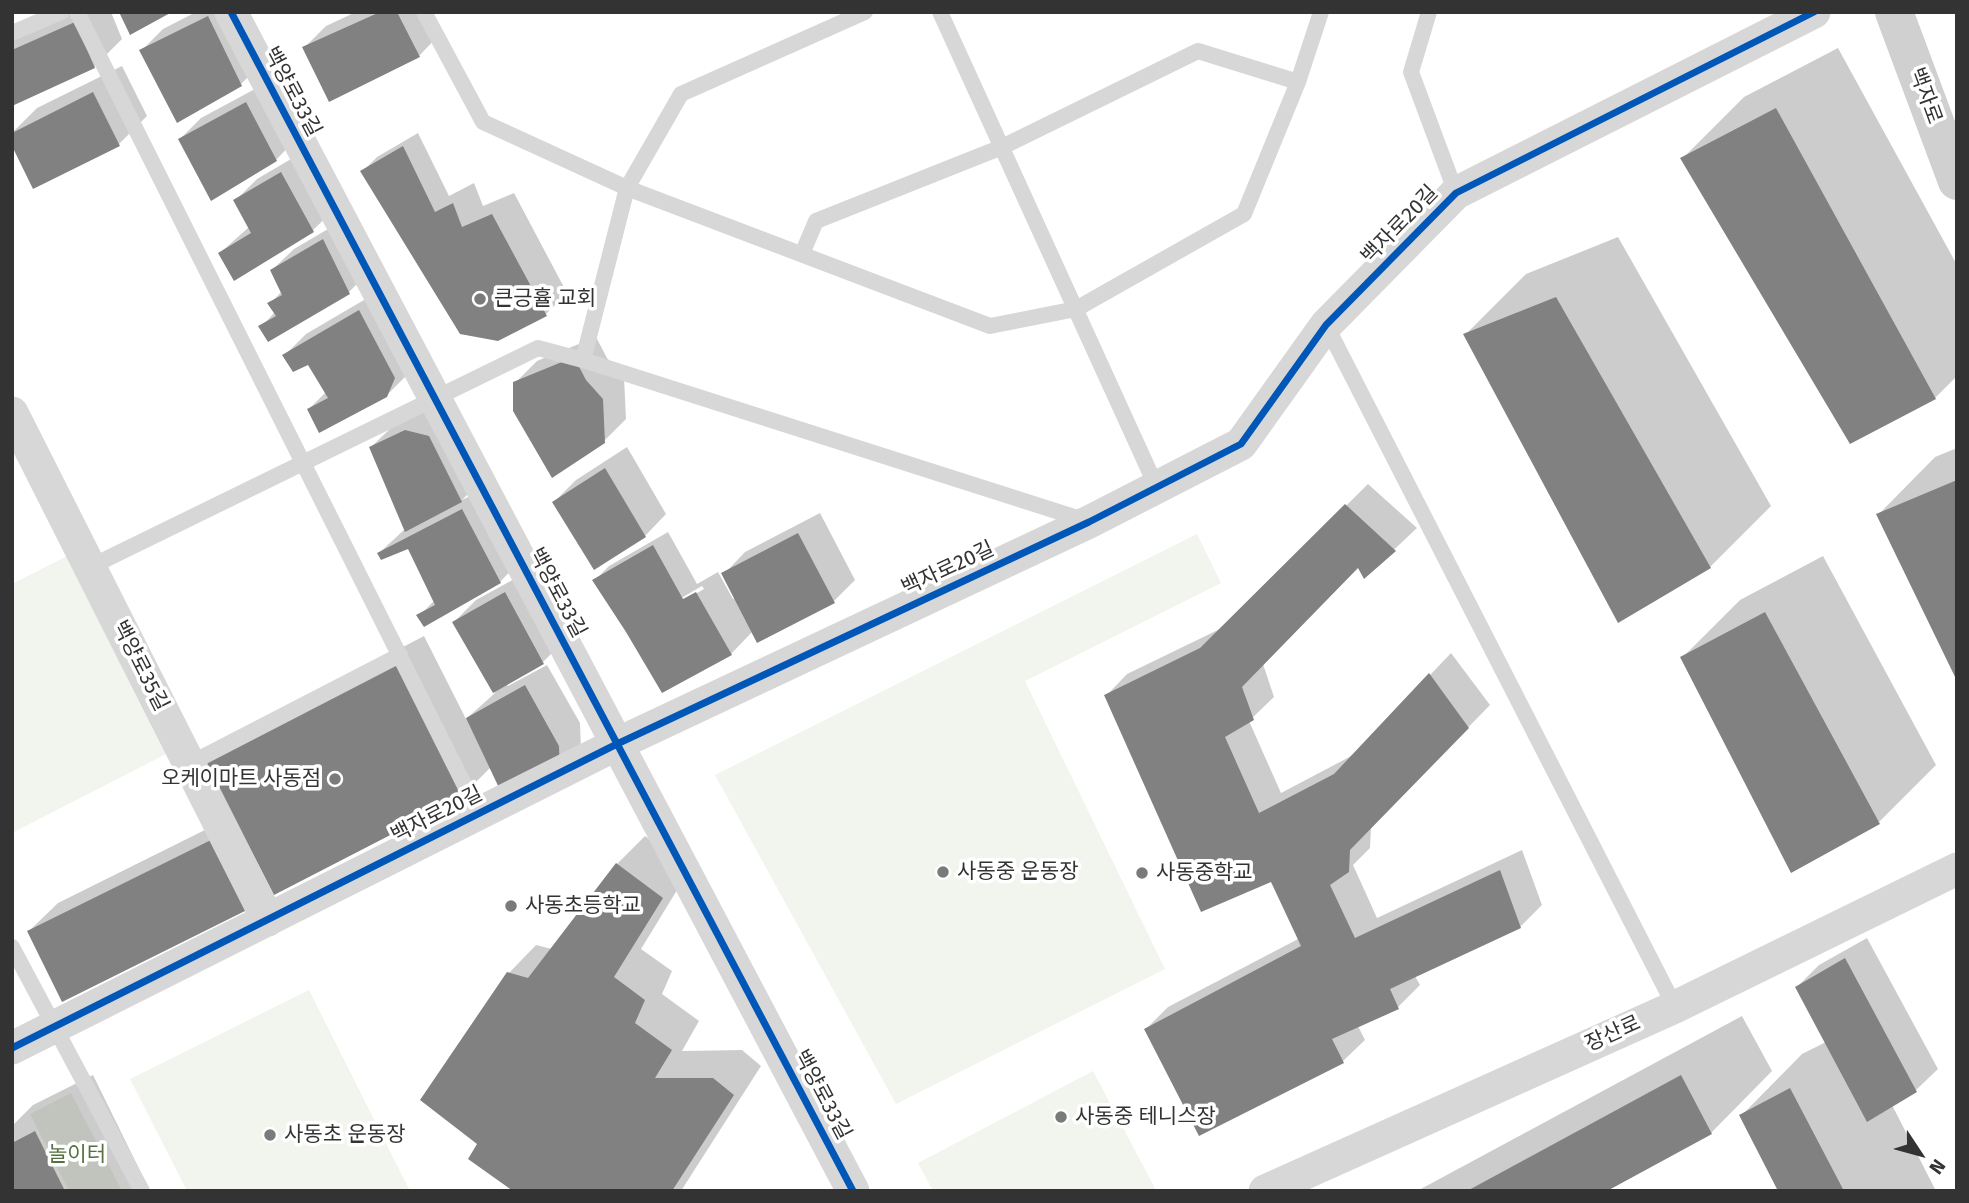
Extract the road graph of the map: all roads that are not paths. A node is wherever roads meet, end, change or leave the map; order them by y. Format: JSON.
{"nodes":[{"id":1,"x":61,"y":12,"type":"edge"},
{"id":2,"x":77,"y":12,"type":"edge"},
{"id":3,"x":231,"y":12,"type":"edge"},
{"id":4,"x":424,"y":12,"type":"edge"},
{"id":5,"x":865,"y":12,"type":"edge"},
{"id":6,"x":940,"y":12,"type":"edge"},
{"id":7,"x":1321,"y":12,"type":"edge"},
{"id":8,"x":1429,"y":12,"type":"edge"},
{"id":9,"x":1814,"y":12,"type":"edge"},
{"id":10,"x":1894,"y":12,"type":"edge"},
{"id":11,"x":12,"y":33,"type":"edge"},
{"id":12,"x":1297,"y":82,"type":"junction"},
{"id":13,"x":1002,"y":147,"type":"junction"},
{"id":14,"x":1957,"y":181,"type":"edge"},
{"id":15,"x":626,"y":188,"type":"junction"},
{"id":16,"x":1456,"y":193,"type":"junction"},
{"id":17,"x":802,"y":254,"type":"junction"},
{"id":18,"x":1076,"y":310,"type":"junction"},
{"id":19,"x":1326,"y":325,"type":"junction"},
{"id":20,"x":583,"y":360,"type":"junction"},
{"id":21,"x":434,"y":399,"type":"junction"},
{"id":22,"x":12,"y":413,"type":"edge"},
{"id":23,"x":303,"y":462,"type":"junction"},
{"id":24,"x":1157,"y":488,"type":"junction"},
{"id":25,"x":1090,"y":522,"type":"junction"},
{"id":26,"x":90,"y":567,"type":"junction"},
{"id":27,"x":400,"y":655,"type":"junction"},
{"id":28,"x":617,"y":744,"type":"junction"},
{"id":29,"x":190,"y":764,"type":"junction"},
{"id":30,"x":479,"y":814,"type":"junction"},
{"id":31,"x":1957,"y":869,"type":"edge"},
{"id":32,"x":268,"y":920,"type":"junction"},
{"id":33,"x":12,"y":947,"type":"edge"},
{"id":34,"x":1675,"y":1007,"type":"junction"},
{"id":35,"x":54,"y":1027,"type":"junction"},
{"id":36,"x":12,"y":1048,"type":"edge"},
{"id":37,"x":142,"y":1191,"type":"edge"},
{"id":38,"x":853,"y":1191,"type":"edge"},
{"id":39,"x":1265,"y":1191,"type":"edge"}],
"edges":[{"from":1,"to":11,"type":"lane"},
{"from":2,"to":23,"type":"lane"},
{"from":3,"to":21,"type":"street","name":"백양로33길"},
{"from":4,"to":15,"type":"lane"},
{"from":5,"to":15,"type":"lane"},
{"from":6,"to":13,"type":"lane"},
{"from":7,"to":12,"type":"lane"},
{"from":8,"to":16,"type":"lane"},
{"from":9,"to":16,"type":"street","name":"백자로20길"},
{"from":10,"to":14,"type":"street","name":"백자로"},
{"from":12,"to":13,"type":"lane"},
{"from":12,"to":18,"type":"lane"},
{"from":13,"to":17,"type":"lane"},
{"from":13,"to":18,"type":"lane"},
{"from":15,"to":17,"type":"lane"},
{"from":15,"to":20,"type":"lane"},
{"from":16,"to":19,"type":"street","name":"백자로20길"},
{"from":17,"to":18,"type":"lane"},
{"from":18,"to":24,"type":"lane"},
{"from":19,"to":24,"type":"street","name":"백자로20길"},
{"from":19,"to":34,"type":"lane"},
{"from":20,"to":21,"type":"lane"},
{"from":20,"to":25,"type":"lane"},
{"from":21,"to":23,"type":"lane"},
{"from":21,"to":28,"type":"street","name":"백양로33길"},
{"from":22,"to":26,"type":"street","name":"백양로35길"},
{"from":23,"to":26,"type":"lane"},
{"from":23,"to":27,"type":"lane"},
{"from":24,"to":25,"type":"street","name":"백자로20길"},
{"from":25,"to":28,"type":"street","name":"백자로20길"},
{"from":26,"to":29,"type":"street","name":"백양로35길"},
{"from":27,"to":29,"type":"lane"},
{"from":27,"to":30,"type":"lane"},
{"from":28,"to":30,"type":"street","name":"백자로20길"},
{"from":28,"to":38,"type":"street","name":"백양로33길"},
{"from":29,"to":32,"type":"street","name":"백양로35길"},
{"from":30,"to":32,"type":"street","name":"백자로20길"},
{"from":31,"to":34,"type":"street","name":"장산로"},
{"from":32,"to":35,"type":"street","name":"백자로20길"},
{"from":33,"to":35,"type":"lane"},
{"from":34,"to":39,"type":"street","name":"장산로"},
{"from":35,"to":36,"type":"street","name":"백자로20길"},
{"from":35,"to":37,"type":"lane"}]}
